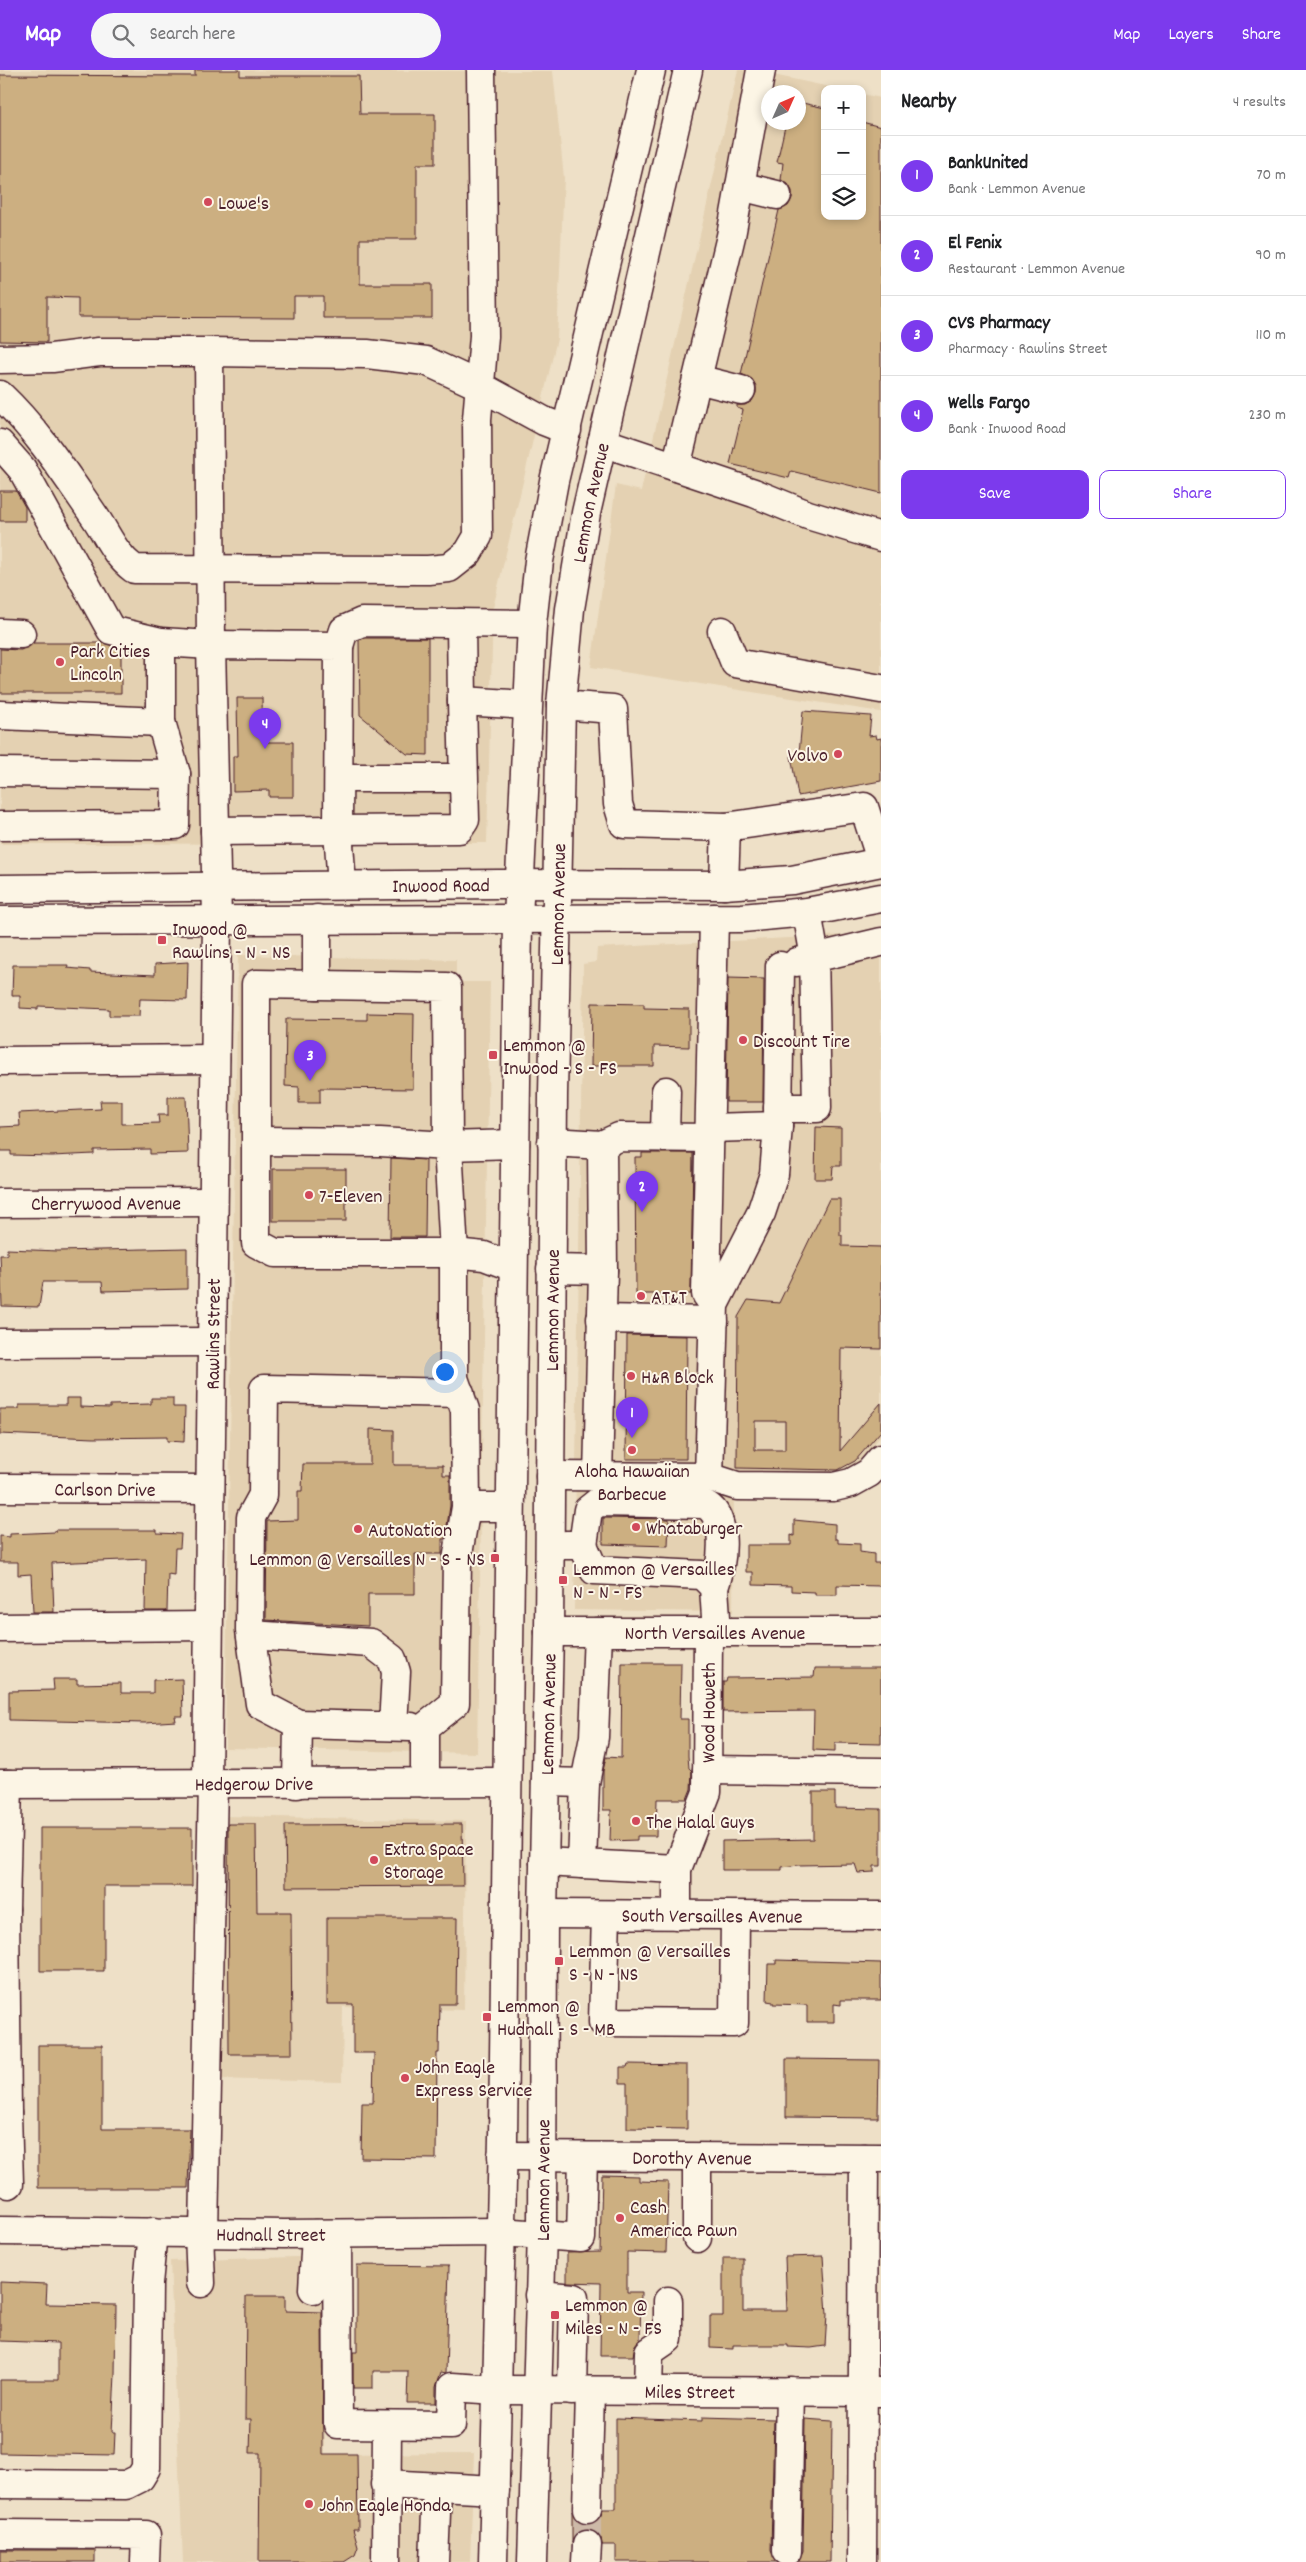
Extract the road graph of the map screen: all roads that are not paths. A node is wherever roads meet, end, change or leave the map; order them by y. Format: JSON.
{"nodes":[{"id":1,"x":481,"y":70,"type":"edge"},
{"id":2,"x":651,"y":70,"type":"edge"},
{"id":3,"x":688,"y":70,"type":"edge"},
{"id":4,"x":761,"y":70,"type":"edge"},
{"id":5,"x":740,"y":186,"type":"junction"},
{"id":6,"x":778,"y":196,"type":"dead end"},
{"id":7,"x":209,"y":352,"type":"junction"},
{"id":8,"x":0,"y":359,"type":"edge"},
{"id":9,"x":697,"y":380,"type":"junction"},
{"id":10,"x":480,"y":386,"type":"junction"},
{"id":11,"x":741,"y":390,"type":"dead end"},
{"id":12,"x":0,"y":395,"type":"edge"},
{"id":13,"x":567,"y":430,"type":"junction"},
{"id":14,"x":602,"y":442,"type":"junction"},
{"id":15,"x":0,"y":444,"type":"edge"},
{"id":16,"x":676,"y":467,"type":"junction"},
{"id":17,"x":881,"y":537,"type":"edge"},
{"id":18,"x":210,"y":568,"type":"junction"},
{"id":19,"x":462,"y":623,"type":"junction"},
{"id":20,"x":532,"y":624,"type":"junction"},
{"id":21,"x":722,"y":631,"type":"dead end"},
{"id":22,"x":161,"y":642,"type":"junction"},
{"id":23,"x":211,"y":645,"type":"junction"},
{"id":24,"x":339,"y":646,"type":"junction"},
{"id":25,"x":881,"y":689,"type":"edge"},
{"id":26,"x":462,"y":701,"type":"junction"},
{"id":27,"x":561,"y":705,"type":"junction"},
{"id":28,"x":527,"y":706,"type":"junction"},
{"id":29,"x":0,"y":715,"type":"edge"},
{"id":30,"x":161,"y":722,"type":"junction"},
{"id":31,"x":0,"y":772,"type":"edge"},
{"id":32,"x":176,"y":774,"type":"junction"},
{"id":33,"x":339,"y":778,"type":"junction"},
{"id":34,"x":464,"y":778,"type":"junction"},
{"id":35,"x":0,"y":826,"type":"edge"},
{"id":36,"x":726,"y":827,"type":"junction"},
{"id":37,"x":338,"y":830,"type":"junction"},
{"id":38,"x":215,"y":831,"type":"junction"},
{"id":39,"x":881,"y":861,"type":"edge"},
{"id":40,"x":520,"y":884,"type":"junction"},
{"id":41,"x":342,"y":885,"type":"junction"},
{"id":42,"x":556,"y":885,"type":"junction"},
{"id":43,"x":216,"y":886,"type":"junction"},
{"id":44,"x":724,"y":886,"type":"junction"},
{"id":45,"x":0,"y":889,"type":"edge"},
{"id":46,"x":881,"y":898,"type":"edge"},
{"id":47,"x":807,"y":912,"type":"junction"},
{"id":48,"x":714,"y":918,"type":"junction"},
{"id":49,"x":217,"y":919,"type":"junction"},
{"id":50,"x":518,"y":919,"type":"junction"},
{"id":51,"x":317,"y":920,"type":"junction"},
{"id":52,"x":555,"y":920,"type":"junction"},
{"id":53,"x":0,"y":921,"type":"edge"},
{"id":54,"x":881,"y":942,"type":"edge"},
{"id":55,"x":814,"y":959,"type":"junction"},
{"id":56,"x":317,"y":984,"type":"junction"},
{"id":57,"x":216,"y":1003,"type":"junction"},
{"id":58,"x":256,"y":1003,"type":"junction"},
{"id":59,"x":215,"y":1059,"type":"junction"},
{"id":60,"x":0,"y":1061,"type":"edge"},
{"id":61,"x":666,"y":1091,"type":"dead end"},
{"id":62,"x":778,"y":1117,"type":"junction"},
{"id":63,"x":710,"y":1133,"type":"junction"},
{"id":64,"x":665,"y":1137,"type":"junction"},
{"id":65,"x":257,"y":1140,"type":"junction"},
{"id":66,"x":552,"y":1142,"type":"junction"},
{"id":67,"x":515,"y":1144,"type":"junction"},
{"id":68,"x":602,"y":1145,"type":"junction"},
{"id":69,"x":448,"y":1146,"type":"junction"},
{"id":70,"x":257,"y":1198,"type":"junction"},
{"id":71,"x":213,"y":1200,"type":"junction"},
{"id":72,"x":0,"y":1203,"type":"edge"},
{"id":73,"x":454,"y":1253,"type":"junction"},
{"id":74,"x":513,"y":1267,"type":"junction"},
{"id":75,"x":551,"y":1269,"type":"junction"},
{"id":76,"x":603,"y":1270,"type":"junction"},
{"id":77,"x":714,"y":1313,"type":"junction"},
{"id":78,"x":602,"y":1319,"type":"junction"},
{"id":79,"x":212,"y":1342,"type":"junction"},
{"id":80,"x":0,"y":1343,"type":"edge"},
{"id":81,"x":460,"y":1394,"type":"junction"},
{"id":82,"x":881,"y":1459,"type":"edge"},
{"id":83,"x":550,"y":1476,"type":"junction"},
{"id":84,"x":598,"y":1477,"type":"junction"},
{"id":85,"x":709,"y":1477,"type":"junction"},
{"id":86,"x":0,"y":1488,"type":"edge"},
{"id":87,"x":210,"y":1489,"type":"junction"},
{"id":88,"x":466,"y":1507,"type":"junction"},
{"id":89,"x":510,"y":1507,"type":"junction"},
{"id":90,"x":550,"y":1544,"type":"junction"},
{"id":91,"x":582,"y":1545,"type":"junction"},
{"id":92,"x":714,"y":1587,"type":"junction"},
{"id":93,"x":208,"y":1626,"type":"junction"},
{"id":94,"x":0,"y":1628,"type":"edge"},
{"id":95,"x":509,"y":1631,"type":"junction"},
{"id":96,"x":549,"y":1632,"type":"junction"},
{"id":97,"x":598,"y":1632,"type":"junction"},
{"id":98,"x":881,"y":1632,"type":"edge"},
{"id":99,"x":712,"y":1633,"type":"junction"},
{"id":100,"x":251,"y":1636,"type":"junction"},
{"id":101,"x":298,"y":1724,"type":"junction"},
{"id":102,"x":393,"y":1726,"type":"junction"},
{"id":103,"x":425,"y":1727,"type":"junction"},
{"id":104,"x":881,"y":1772,"type":"edge"},
{"id":105,"x":707,"y":1781,"type":"junction"},
{"id":106,"x":506,"y":1782,"type":"junction"},
{"id":107,"x":546,"y":1782,"type":"junction"},
{"id":108,"x":210,"y":1783,"type":"junction"},
{"id":109,"x":426,"y":1783,"type":"junction"},
{"id":110,"x":585,"y":1783,"type":"junction"},
{"id":111,"x":4,"y":1784,"type":"edge"},
{"id":112,"x":296,"y":1784,"type":"junction"},
{"id":113,"x":544,"y":1862,"type":"junction"},
{"id":114,"x":582,"y":1864,"type":"junction"},
{"id":115,"x":677,"y":1869,"type":"junction"},
{"id":116,"x":2,"y":1909,"type":"edge"},
{"id":117,"x":506,"y":1913,"type":"junction"},
{"id":118,"x":543,"y":1914,"type":"junction"},
{"id":119,"x":606,"y":1915,"type":"junction"},
{"id":120,"x":677,"y":1915,"type":"junction"},
{"id":121,"x":734,"y":1916,"type":"junction"},
{"id":122,"x":881,"y":1916,"type":"edge"},
{"id":123,"x":4,"y":2113,"type":"edge"},
{"id":124,"x":593,"y":2152,"type":"junction"},
{"id":125,"x":502,"y":2156,"type":"junction"},
{"id":126,"x":542,"y":2157,"type":"junction"},
{"id":127,"x":697,"y":2158,"type":"junction"},
{"id":128,"x":873,"y":2158,"type":"edge"},
{"id":129,"x":9,"y":2184,"type":"dead end"},
{"id":130,"x":0,"y":2231,"type":"edge"},
{"id":131,"x":153,"y":2232,"type":"junction"},
{"id":132,"x":501,"y":2232,"type":"junction"},
{"id":133,"x":202,"y":2233,"type":"junction"},
{"id":134,"x":542,"y":2233,"type":"junction"},
{"id":135,"x":326,"y":2234,"type":"junction"},
{"id":136,"x":697,"y":2238,"type":"dead end"},
{"id":137,"x":201,"y":2283,"type":"dead end"},
{"id":138,"x":313,"y":2289,"type":"dead end"},
{"id":139,"x":539,"y":2295,"type":"junction"},
{"id":140,"x":668,"y":2301,"type":"dead end"},
{"id":141,"x":497,"y":2390,"type":"junction"},
{"id":142,"x":536,"y":2390,"type":"junction"},
{"id":143,"x":581,"y":2391,"type":"junction"},
{"id":144,"x":648,"y":2391,"type":"junction"},
{"id":145,"x":790,"y":2391,"type":"junction"},
{"id":146,"x":873,"y":2392,"type":"edge"},
{"id":147,"x":386,"y":2425,"type":"junction"},
{"id":148,"x":0,"y":2484,"type":"edge"},
{"id":149,"x":385,"y":2484,"type":"junction"},
{"id":150,"x":438,"y":2488,"type":"junction"},
{"id":151,"x":495,"y":2490,"type":"junction"},
{"id":152,"x":587,"y":2509,"type":"tunnel mouth"},
{"id":153,"x":0,"y":2534,"type":"edge"},
{"id":154,"x":787,"y":2551,"type":"dead end"},
{"id":155,"x":145,"y":2562,"type":"edge"},
{"id":156,"x":386,"y":2562,"type":"edge"},
{"id":157,"x":434,"y":2562,"type":"edge"},
{"id":158,"x":492,"y":2562,"type":"edge"},
{"id":159,"x":532,"y":2562,"type":"edge"},
{"id":160,"x":862,"y":2562,"type":"edge"}],
"edges":[{"from":1,"to":10,"type":"main road"},
{"from":2,"to":13,"type":"main road","name":"Lemmon Avenue"},
{"from":3,"to":14,"type":"main road","name":"Lemmon Avenue"},
{"from":4,"to":5,"type":"main road"},
{"from":5,"to":6,"type":"main road"},
{"from":5,"to":9,"type":"main road"},
{"from":7,"to":8,"type":"main road"},
{"from":7,"to":10,"type":"main road"},
{"from":7,"to":18,"type":"main road","name":"Rawlins Street"},
{"from":9,"to":11,"type":"main road"},
{"from":9,"to":16,"type":"main road"},
{"from":10,"to":13,"type":"main road"},
{"from":10,"to":18,"type":"main road"},
{"from":12,"to":18,"type":"main road"},
{"from":13,"to":14,"type":"main road"},
{"from":13,"to":20,"type":"main road","name":"Lemmon Avenue"},
{"from":14,"to":16,"type":"main road"},
{"from":14,"to":27,"type":"main road","name":"Lemmon Avenue"},
{"from":15,"to":22,"type":"main road"},
{"from":16,"to":17,"type":"main road"},
{"from":18,"to":23,"type":"main road","name":"Rawlins Street"},
{"from":19,"to":20,"type":"main road"},
{"from":19,"to":24,"type":"main road"},
{"from":19,"to":26,"type":"main road"},
{"from":20,"to":28,"type":"main road","name":"Lemmon Avenue"},
{"from":21,"to":25,"type":"main road"},
{"from":22,"to":23,"type":"main road"},
{"from":22,"to":30,"type":"main road"},
{"from":23,"to":24,"type":"main road"},
{"from":23,"to":38,"type":"main road","name":"Rawlins Street"},
{"from":24,"to":33,"type":"main road"},
{"from":26,"to":28,"type":"main road"},
{"from":26,"to":34,"type":"main road"},
{"from":27,"to":28,"type":"main road"},
{"from":27,"to":36,"type":"main road"},
{"from":27,"to":42,"type":"main road","name":"Lemmon Avenue"},
{"from":28,"to":40,"type":"main road","name":"Lemmon Avenue"},
{"from":29,"to":30,"type":"main road"},
{"from":30,"to":32,"type":"main road"},
{"from":31,"to":32,"type":"main road"},
{"from":32,"to":35,"type":"main road"},
{"from":33,"to":34,"type":"main road"},
{"from":33,"to":37,"type":"main road"},
{"from":34,"to":37,"type":"main road"},
{"from":36,"to":39,"type":"main road"},
{"from":36,"to":44,"type":"main road"},
{"from":37,"to":38,"type":"main road"},
{"from":37,"to":41,"type":"main road"},
{"from":38,"to":43,"type":"main road","name":"Rawlins Street"},
{"from":39,"to":44,"type":"main road","name":"Inwood Road"},
{"from":40,"to":41,"type":"main road","name":"Inwood Road"},
{"from":40,"to":42,"type":"main road","name":"Inwood Road"},
{"from":40,"to":50,"type":"main road","name":"Lemmon Avenue"},
{"from":41,"to":43,"type":"main road","name":"Inwood Road"},
{"from":42,"to":44,"type":"main road","name":"Inwood Road"},
{"from":42,"to":52,"type":"main road","name":"Lemmon Avenue"},
{"from":43,"to":45,"type":"main road","name":"Inwood Road"},
{"from":43,"to":49,"type":"main road","name":"Rawlins Street"},
{"from":46,"to":47,"type":"main road","name":"Inwood Road"},
{"from":47,"to":48,"type":"main road","name":"Inwood Road"},
{"from":47,"to":55,"type":"main road"},
{"from":48,"to":52,"type":"main road","name":"Inwood Road"},
{"from":48,"to":63,"type":"main road"},
{"from":49,"to":51,"type":"main road","name":"Inwood Road"},
{"from":49,"to":53,"type":"main road","name":"Inwood Road"},
{"from":49,"to":57,"type":"main road","name":"Rawlins Street"},
{"from":50,"to":51,"type":"main road","name":"Inwood Road"},
{"from":50,"to":52,"type":"main road","name":"Inwood Road"},
{"from":50,"to":67,"type":"main road","name":"Lemmon Avenue"},
{"from":51,"to":56,"type":"main road"},
{"from":52,"to":66,"type":"main road","name":"Lemmon Avenue"},
{"from":54,"to":55,"type":"main road"},
{"from":55,"to":62,"type":"main road"},
{"from":55,"to":62,"type":"main road"},
{"from":56,"to":58,"type":"main road"},
{"from":56,"to":69,"type":"main road"},
{"from":57,"to":58,"type":"main road"},
{"from":57,"to":59,"type":"main road","name":"Rawlins Street"},
{"from":58,"to":65,"type":"main road"},
{"from":59,"to":60,"type":"main road"},
{"from":59,"to":71,"type":"main road","name":"Rawlins Street"},
{"from":61,"to":64,"type":"main road"},
{"from":62,"to":63,"type":"main road"},
{"from":62,"to":77,"type":"main road"},
{"from":63,"to":64,"type":"main road"},
{"from":63,"to":77,"type":"main road"},
{"from":64,"to":68,"type":"main road"},
{"from":65,"to":69,"type":"main road"},
{"from":65,"to":70,"type":"main road"},
{"from":66,"to":67,"type":"main road"},
{"from":66,"to":68,"type":"main road"},
{"from":66,"to":75,"type":"main road","name":"Lemmon Avenue"},
{"from":67,"to":69,"type":"main road"},
{"from":67,"to":74,"type":"main road","name":"Lemmon Avenue"},
{"from":68,"to":76,"type":"main road"},
{"from":69,"to":73,"type":"main road"},
{"from":70,"to":71,"type":"main road","name":"Cherrywood Avenue"},
{"from":70,"to":73,"type":"main road"},
{"from":71,"to":72,"type":"main road","name":"Cherrywood Avenue"},
{"from":71,"to":79,"type":"main road","name":"Rawlins Street"},
{"from":73,"to":74,"type":"main road"},
{"from":73,"to":81,"type":"main road"},
{"from":74,"to":75,"type":"main road"},
{"from":74,"to":89,"type":"main road","name":"Lemmon Avenue"},
{"from":75,"to":76,"type":"main road"},
{"from":75,"to":83,"type":"main road","name":"Lemmon Avenue"},
{"from":76,"to":78,"type":"main road"},
{"from":77,"to":78,"type":"main road"},
{"from":77,"to":85,"type":"main road"},
{"from":78,"to":84,"type":"main road"},
{"from":79,"to":80,"type":"main road"},
{"from":79,"to":87,"type":"main road","name":"Rawlins Street"},
{"from":81,"to":88,"type":"main road"},
{"from":81,"to":100,"type":"main road"},
{"from":82,"to":85,"type":"main road"},
{"from":83,"to":84,"type":"main road"},
{"from":83,"to":90,"type":"main road","name":"Lemmon Avenue"},
{"from":84,"to":85,"type":"main road"},
{"from":86,"to":87,"type":"main road","name":"Carlson Drive"},
{"from":87,"to":93,"type":"main road","name":"Rawlins Street"},
{"from":88,"to":89,"type":"main road"},
{"from":88,"to":103,"type":"main road"},
{"from":89,"to":95,"type":"main road","name":"Lemmon Avenue"},
{"from":90,"to":91,"type":"main road"},
{"from":90,"to":96,"type":"main road","name":"Lemmon Avenue"},
{"from":91,"to":92,"type":"main road"},
{"from":91,"to":92,"type":"main road","name":"Wood Howeth"},
{"from":92,"to":99,"type":"main road","name":"Wood Howeth"},
{"from":93,"to":94,"type":"main road"},
{"from":93,"to":108,"type":"main road","name":"Rawlins Street"},
{"from":95,"to":96,"type":"main road","name":"North Versailles Avenue"},
{"from":95,"to":106,"type":"main road","name":"Lemmon Avenue"},
{"from":96,"to":97,"type":"main road","name":"North Versailles Avenue"},
{"from":96,"to":107,"type":"main road","name":"Lemmon Avenue"},
{"from":97,"to":99,"type":"main road","name":"North Versailles Avenue"},
{"from":97,"to":110,"type":"main road"},
{"from":98,"to":99,"type":"main road","name":"North Versailles Avenue"},
{"from":99,"to":105,"type":"main road","name":"Wood Howeth"},
{"from":100,"to":101,"type":"main road"},
{"from":100,"to":102,"type":"main road"},
{"from":101,"to":102,"type":"main road"},
{"from":101,"to":112,"type":"main road"},
{"from":102,"to":103,"type":"main road"},
{"from":103,"to":109,"type":"main road"},
{"from":104,"to":105,"type":"main road"},
{"from":105,"to":115,"type":"main road"},
{"from":106,"to":107,"type":"main road","name":"Hedgerow Drive"},
{"from":106,"to":109,"type":"main road","name":"Hedgerow Drive"},
{"from":106,"to":117,"type":"main road","name":"Lemmon Avenue"},
{"from":107,"to":110,"type":"main road","name":"Hedgerow Drive"},
{"from":107,"to":113,"type":"main road","name":"Lemmon Avenue"},
{"from":108,"to":111,"type":"main road","name":"Hedgerow Drive"},
{"from":108,"to":112,"type":"main road","name":"Hedgerow Drive"},
{"from":108,"to":133,"type":"main road","name":"Rawlins Street"},
{"from":109,"to":112,"type":"main road","name":"Hedgerow Drive"},
{"from":110,"to":114,"type":"main road"},
{"from":111,"to":116,"type":"main road"},
{"from":113,"to":114,"type":"main road"},
{"from":113,"to":118,"type":"main road","name":"Lemmon Avenue"},
{"from":114,"to":115,"type":"main road"},
{"from":115,"to":120,"type":"main road"},
{"from":116,"to":123,"type":"main road"},
{"from":117,"to":118,"type":"main road","name":"South Versailles Avenue"},
{"from":117,"to":125,"type":"main road","name":"Lemmon Avenue"},
{"from":118,"to":119,"type":"main road","name":"South Versailles Avenue"},
{"from":118,"to":126,"type":"main road","name":"Lemmon Avenue"},
{"from":119,"to":120,"type":"main road","name":"South Versailles Avenue"},
{"from":119,"to":121,"type":"main road"},
{"from":120,"to":121,"type":"main road","name":"South Versailles Avenue"},
{"from":121,"to":122,"type":"main road","name":"South Versailles Avenue"},
{"from":123,"to":129,"type":"main road"},
{"from":124,"to":126,"type":"main road","name":"Dorothy Avenue"},
{"from":124,"to":127,"type":"main road","name":"Dorothy Avenue"},
{"from":124,"to":134,"type":"main road","name":"Hudnall Street"},
{"from":125,"to":126,"type":"main road","name":"Dorothy Avenue"},
{"from":125,"to":132,"type":"main road","name":"Lemmon Avenue"},
{"from":126,"to":134,"type":"main road","name":"Lemmon Avenue"},
{"from":127,"to":128,"type":"main road","name":"Dorothy Avenue"},
{"from":127,"to":136,"type":"main road"},
{"from":128,"to":146,"type":"main road"},
{"from":130,"to":131,"type":"main road","name":"Hudnall Street"},
{"from":131,"to":133,"type":"main road","name":"Hudnall Street"},
{"from":131,"to":148,"type":"main road"},
{"from":132,"to":134,"type":"main road","name":"Hudnall Street"},
{"from":132,"to":135,"type":"main road","name":"Hudnall Street"},
{"from":132,"to":141,"type":"main road","name":"Lemmon Avenue"},
{"from":133,"to":135,"type":"main road","name":"Hudnall Street"},
{"from":133,"to":137,"type":"main road","name":"Rawlins Street"},
{"from":134,"to":139,"type":"main road","name":"Lemmon Avenue"},
{"from":135,"to":138,"type":"main road"},
{"from":135,"to":147,"type":"main road"},
{"from":139,"to":142,"type":"main road","name":"Lemmon Avenue"},
{"from":139,"to":143,"type":"main road"},
{"from":140,"to":144,"type":"main road"},
{"from":141,"to":142,"type":"main road","name":"Miles Street"},
{"from":141,"to":147,"type":"main road","name":"Miles Street"},
{"from":141,"to":151,"type":"main road","name":"Lemmon Avenue"},
{"from":142,"to":143,"type":"main road","name":"Miles Street"},
{"from":142,"to":159,"type":"main road","name":"Lemmon Avenue"},
{"from":143,"to":144,"type":"main road","name":"Miles Street"},
{"from":143,"to":152,"type":"main road"},
{"from":144,"to":145,"type":"main road","name":"Miles Street"},
{"from":145,"to":146,"type":"main road","name":"Miles Street"},
{"from":145,"to":154,"type":"main road"},
{"from":146,"to":160,"type":"main road"},
{"from":147,"to":149,"type":"main road"},
{"from":149,"to":150,"type":"main road"},
{"from":149,"to":156,"type":"main road"},
{"from":150,"to":151,"type":"main road"},
{"from":150,"to":157,"type":"main road"},
{"from":151,"to":158,"type":"main road","name":"Lemmon Avenue"},
{"from":153,"to":155,"type":"main road"}]}
